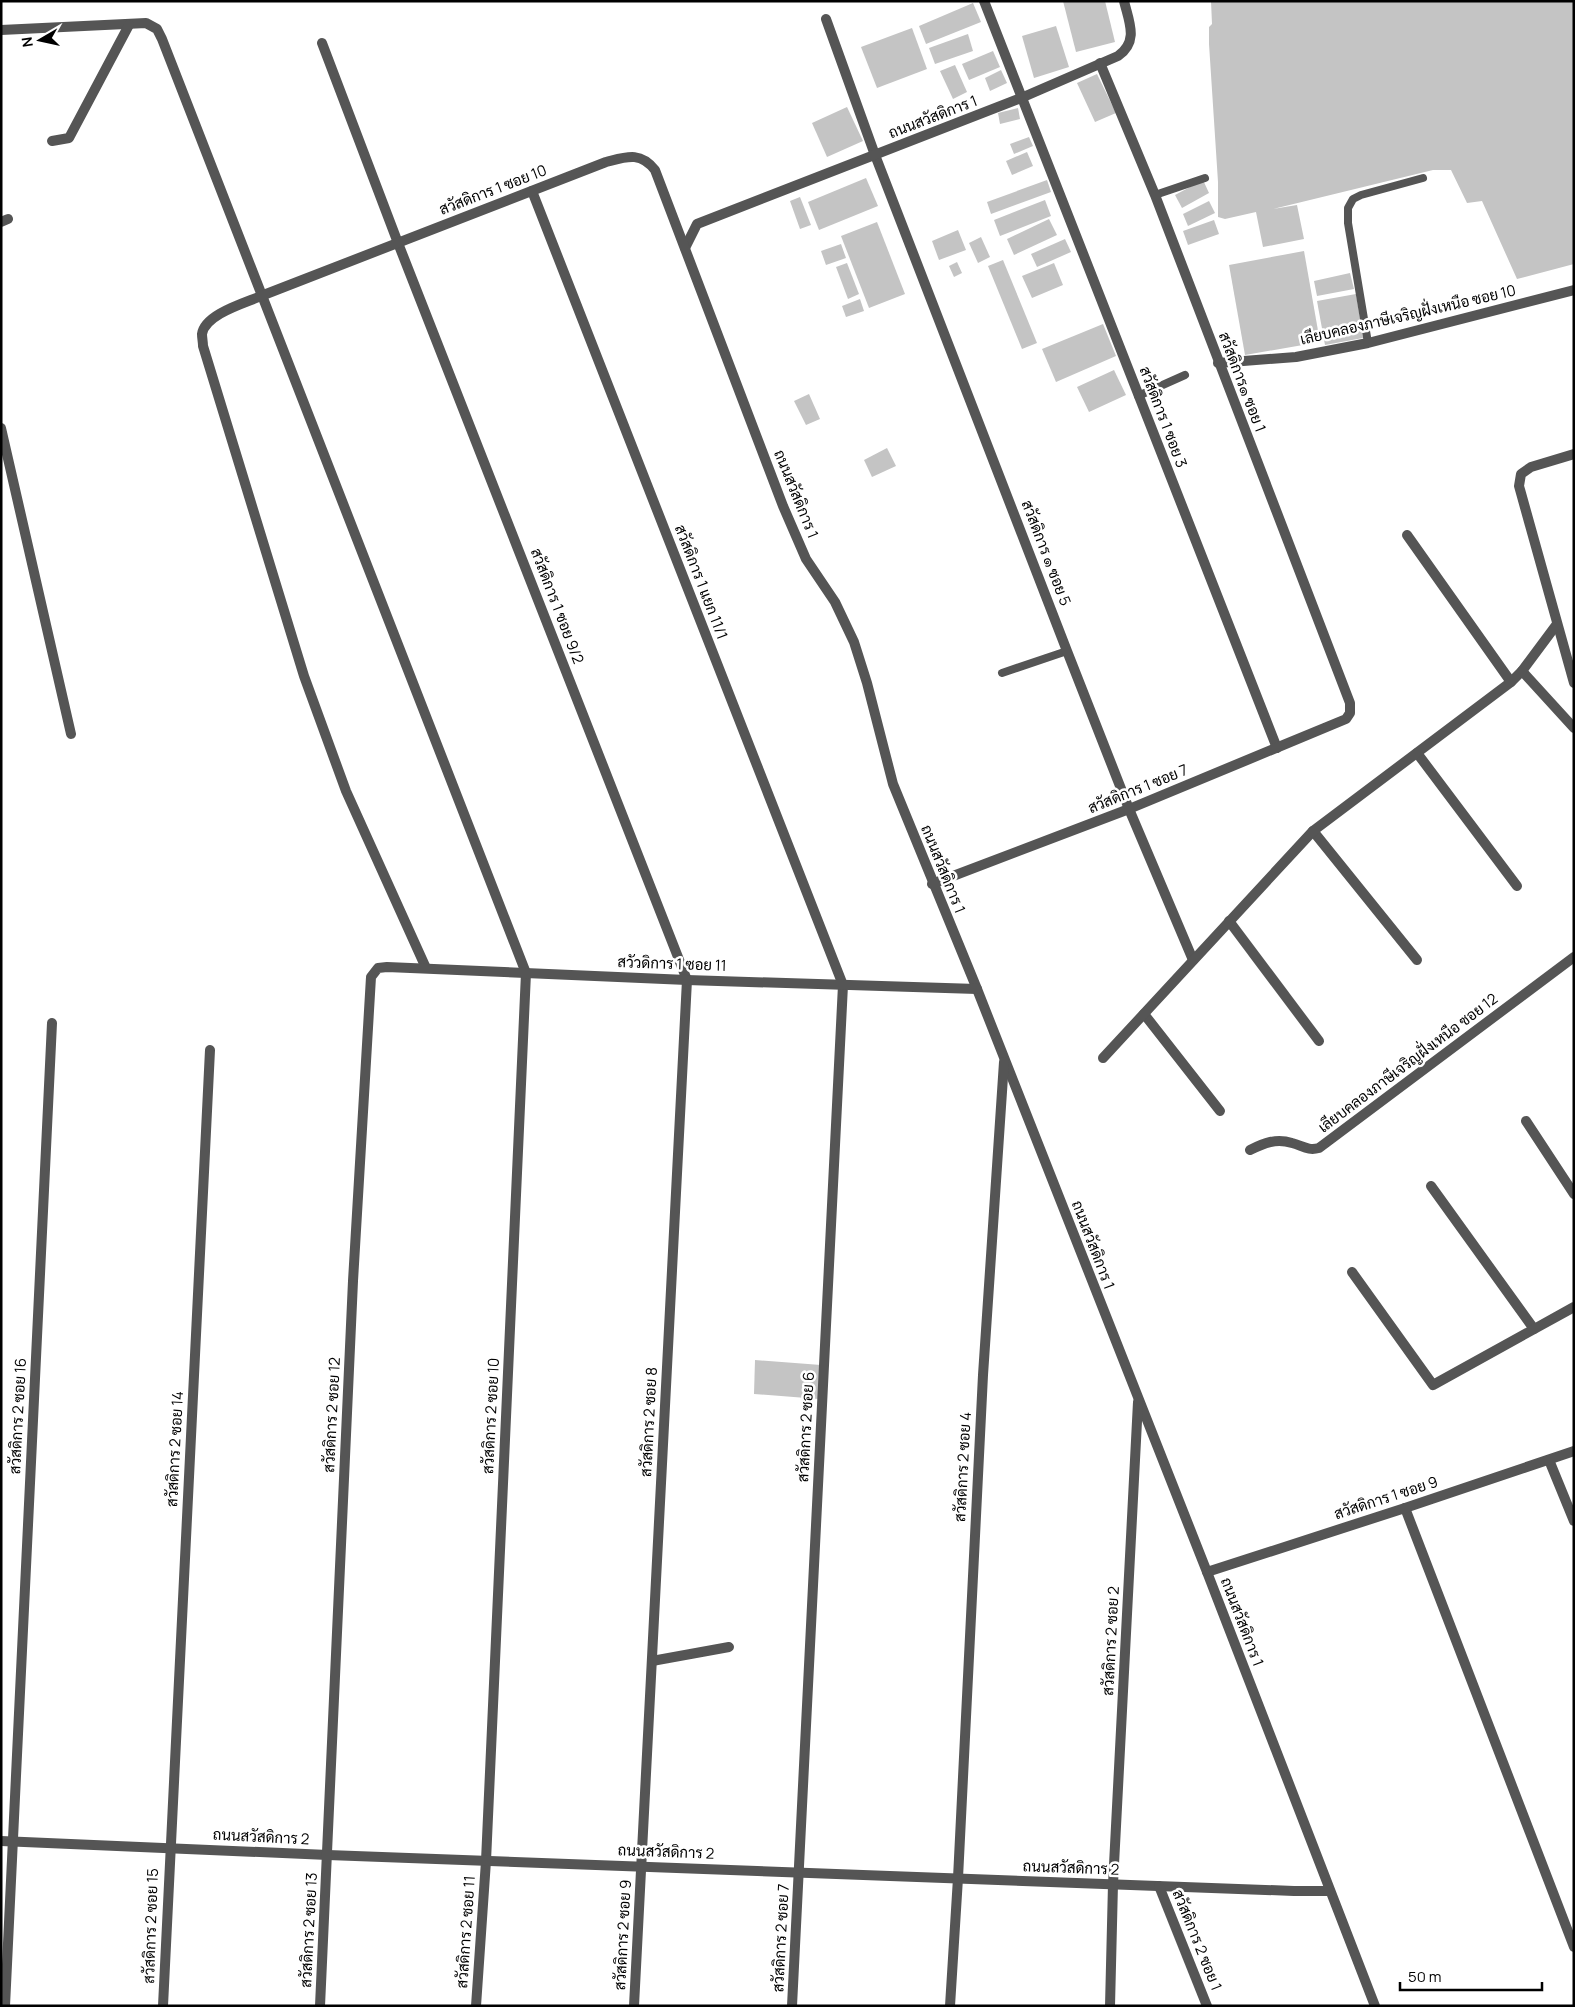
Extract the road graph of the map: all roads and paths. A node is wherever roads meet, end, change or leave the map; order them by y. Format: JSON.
{"nodes":[{"id":1,"x":984,"y":1,"type":"edge"},
{"id":2,"x":1124,"y":1,"type":"edge"},
{"id":3,"x":826,"y":19,"type":"dead end"},
{"id":4,"x":129,"y":24,"type":"junction"},
{"id":5,"x":1,"y":30,"type":"edge"},
{"id":6,"x":322,"y":43,"type":"dead end"},
{"id":7,"x":1100,"y":63,"type":"junction"},
{"id":8,"x":1021,"y":98,"type":"junction"},
{"id":9,"x":52,"y":141,"type":"dead end"},
{"id":10,"x":875,"y":155,"type":"junction"},
{"id":11,"x":1206,"y":178,"type":"dead end"},
{"id":12,"x":1423,"y":178,"type":"dead end"},
{"id":13,"x":532,"y":191,"type":"junction"},
{"id":14,"x":1155,"y":195,"type":"junction"},
{"id":15,"x":398,"y":243,"type":"junction"},
{"id":16,"x":685,"y":248,"type":"junction"},
{"id":17,"x":1574,"y":290,"type":"edge"},
{"id":18,"x":261,"y":296,"type":"junction"},
{"id":19,"x":1368,"y":343,"type":"junction"},
{"id":20,"x":1218,"y":363,"type":"junction"},
{"id":21,"x":1185,"y":375,"type":"dead end"},
{"id":22,"x":1138,"y":396,"type":"junction"},
{"id":23,"x":1,"y":428,"type":"edge"},
{"id":24,"x":1574,"y":454,"type":"edge"},
{"id":25,"x":1407,"y":535,"type":"dead end"},
{"id":26,"x":1556,"y":624,"type":"junction"},
{"id":27,"x":1067,"y":651,"type":"junction"},
{"id":28,"x":1522,"y":671,"type":"junction"},
{"id":29,"x":1002,"y":673,"type":"dead end"},
{"id":30,"x":1511,"y":682,"type":"junction"},
{"id":31,"x":1574,"y":682,"type":"edge"},
{"id":32,"x":1350,"y":713,"type":"joint"},
{"id":33,"x":1574,"y":728,"type":"edge"},
{"id":34,"x":71,"y":734,"type":"dead end"},
{"id":35,"x":1277,"y":748,"type":"junction"},
{"id":36,"x":1417,"y":752,"type":"junction"},
{"id":37,"x":1129,"y":809,"type":"junction"},
{"id":38,"x":1313,"y":831,"type":"junction"},
{"id":39,"x":932,"y":884,"type":"junction"},
{"id":40,"x":1517,"y":886,"type":"dead end"},
{"id":41,"x":1229,"y":922,"type":"junction"},
{"id":42,"x":1574,"y":957,"type":"edge"},
{"id":43,"x":1193,"y":960,"type":"junction"},
{"id":44,"x":1417,"y":960,"type":"dead end"},
{"id":45,"x":426,"y":968,"type":"junction"},
{"id":46,"x":526,"y":973,"type":"junction"},
{"id":47,"x":371,"y":977,"type":"joint"},
{"id":48,"x":687,"y":980,"type":"junction"},
{"id":49,"x":842,"y":984,"type":"junction"},
{"id":50,"x":977,"y":989,"type":"junction"},
{"id":51,"x":1144,"y":1014,"type":"junction"},
{"id":52,"x":52,"y":1023,"type":"dead end"},
{"id":53,"x":1319,"y":1041,"type":"dead end"},
{"id":54,"x":210,"y":1050,"type":"dead end"},
{"id":55,"x":1004,"y":1058,"type":"junction"},
{"id":56,"x":1103,"y":1058,"type":"dead end"},
{"id":57,"x":1220,"y":1111,"type":"dead end"},
{"id":58,"x":1526,"y":1121,"type":"dead end"},
{"id":59,"x":1250,"y":1150,"type":"dead end"},
{"id":60,"x":1431,"y":1186,"type":"dead end"},
{"id":61,"x":1574,"y":1194,"type":"edge"},
{"id":62,"x":1352,"y":1272,"type":"dead end"},
{"id":63,"x":1574,"y":1307,"type":"edge"},
{"id":64,"x":1534,"y":1329,"type":"junction"},
{"id":65,"x":1138,"y":1399,"type":"junction"},
{"id":66,"x":1574,"y":1451,"type":"edge"},
{"id":67,"x":1549,"y":1460,"type":"junction"},
{"id":68,"x":1405,"y":1508,"type":"junction"},
{"id":69,"x":1574,"y":1522,"type":"edge"},
{"id":70,"x":1207,"y":1572,"type":"junction"},
{"id":71,"x":729,"y":1647,"type":"dead end"},
{"id":72,"x":652,"y":1661,"type":"junction"},
{"id":73,"x":1,"y":1841,"type":"edge"},
{"id":74,"x":12,"y":1841,"type":"junction"},
{"id":75,"x":169,"y":1848,"type":"junction"},
{"id":76,"x":328,"y":1856,"type":"junction"},
{"id":77,"x":486,"y":1861,"type":"junction"},
{"id":78,"x":642,"y":1866,"type":"junction"},
{"id":79,"x":799,"y":1872,"type":"junction"},
{"id":80,"x":958,"y":1878,"type":"junction"},
{"id":81,"x":1113,"y":1884,"type":"junction"},
{"id":82,"x":1159,"y":1886,"type":"junction"},
{"id":83,"x":1329,"y":1891,"type":"junction"},
{"id":84,"x":1574,"y":1947,"type":"edge"},
{"id":85,"x":5,"y":2006,"type":"edge"},
{"id":86,"x":162,"y":2006,"type":"edge"},
{"id":87,"x":320,"y":2006,"type":"edge"},
{"id":88,"x":476,"y":2006,"type":"edge"},
{"id":89,"x":634,"y":2006,"type":"edge"},
{"id":90,"x":792,"y":2006,"type":"edge"},
{"id":91,"x":950,"y":2006,"type":"edge"},
{"id":92,"x":1110,"y":2006,"type":"edge"},
{"id":93,"x":1207,"y":2006,"type":"edge"},
{"id":94,"x":1375,"y":2006,"type":"edge"}],
"edges":[{"from":1,"to":8,"type":"street","name":"สวัสดิการ 1 ซอย 3"},
{"from":2,"to":7,"type":"street","name":"ถนนสวัสดิการ 1"},
{"from":3,"to":10,"type":"street","name":"สวัสดิการ ๑ ซอย 5"},
{"from":4,"to":5,"type":"street"},
{"from":4,"to":9,"type":"street"},
{"from":4,"to":18,"type":"street"},
{"from":6,"to":15,"type":"street","name":"สวัสดิการ 1 ซอย 9/2"},
{"from":7,"to":8,"type":"street","name":"ถนนสวัสดิการ 1"},
{"from":7,"to":14,"type":"street","name":"สวัสดิการ๑ ซอย 1"},
{"from":8,"to":10,"type":"street","name":"ถนนสวัสดิการ 1"},
{"from":8,"to":22,"type":"street","name":"สวัสดิการ 1 ซอย 3"},
{"from":10,"to":16,"type":"street","name":"ถนนสวัสดิการ 1"},
{"from":10,"to":27,"type":"street","name":"สวัสดิการ ๑ ซอย 5"},
{"from":11,"to":14,"type":"lane"},
{"from":12,"to":19,"type":"lane"},
{"from":13,"to":15,"type":"street","name":"สวัสดิการ 1 ซอย 10"},
{"from":13,"to":16,"type":"street","name":"สวัสดิการ 1 ซอย 10"},
{"from":13,"to":49,"type":"street","name":"สวัสดิการ 1 แยก 11/1"},
{"from":14,"to":20,"type":"street","name":"สวัสดิการ๑ ซอย 1"},
{"from":15,"to":18,"type":"street","name":"สวัสดิการ 1 ซอย 10"},
{"from":15,"to":48,"type":"street","name":"สวัสดิการ 1 ซอย 9/2"},
{"from":16,"to":39,"type":"street","name":"ถนนสวัสดิการ 1"},
{"from":17,"to":19,"type":"street","name":"เลียบคลองภาษีเจริญฝั่งเหนือ ซอย 10"},
{"from":18,"to":45,"type":"street","name":"สวัสดิการ 1 ซอย 10"},
{"from":18,"to":46,"type":"street"},
{"from":19,"to":20,"type":"street","name":"เลียบคลองภาษีเจริญฝั่งเหนือ ซอย 10"},
{"from":20,"to":32,"type":"street","name":"สวัสดิการ๑ ซอย 1"},
{"from":21,"to":22,"type":"lane"},
{"from":22,"to":35,"type":"street","name":"สวัสดิการ 1 ซอย 3"},
{"from":23,"to":34,"type":"street"},
{"from":24,"to":26,"type":"street"},
{"from":25,"to":30,"type":"street"},
{"from":26,"to":28,"type":"street"},
{"from":26,"to":31,"type":"street"},
{"from":27,"to":29,"type":"lane"},
{"from":27,"to":37,"type":"street","name":"สวัสดิการ ๑ ซอย 5"},
{"from":28,"to":30,"type":"street"},
{"from":28,"to":33,"type":"street"},
{"from":30,"to":36,"type":"street"},
{"from":32,"to":35,"type":"street","name":"สวัสดิการ 1 ซอย 7"},
{"from":35,"to":37,"type":"street","name":"สวัสดิการ 1 ซอย 7"},
{"from":36,"to":38,"type":"street"},
{"from":36,"to":40,"type":"street"},
{"from":37,"to":39,"type":"street","name":"สวัสดิการ 1 ซอย 7"},
{"from":37,"to":43,"type":"street","name":"สวัสดิการ ๑ ซอย 5"},
{"from":38,"to":41,"type":"street"},
{"from":38,"to":44,"type":"street"},
{"from":39,"to":50,"type":"street","name":"ถนนสวัสดิการ 1"},
{"from":41,"to":43,"type":"street"},
{"from":41,"to":53,"type":"street"},
{"from":42,"to":59,"type":"street","name":"เลียบคลองภาษีเจริญฝั่งเหนือ ซอย 12"},
{"from":43,"to":51,"type":"street"},
{"from":45,"to":46,"type":"street","name":"สวัวดิการ 1 ซอย 11"},
{"from":45,"to":47,"type":"street","name":"สวัวดิการ 1 ซอย 11"},
{"from":46,"to":48,"type":"street","name":"สวัวดิการ 1 ซอย 11"},
{"from":46,"to":77,"type":"street","name":"สวัสดิการ 2 ซอย 10"},
{"from":47,"to":76,"type":"street","name":"สวัสดิการ 2 ซอย 12"},
{"from":48,"to":49,"type":"street","name":"สวัวดิการ 1 ซอย 11"},
{"from":48,"to":72,"type":"street","name":"สวัสดิการ 2 ซอย 8"},
{"from":49,"to":50,"type":"street","name":"สวัวดิการ 1 ซอย 11"},
{"from":49,"to":79,"type":"street","name":"สวัสดิการ 2 ซอย 6"},
{"from":50,"to":55,"type":"street","name":"ถนนสวัสดิการ 1"},
{"from":51,"to":56,"type":"street"},
{"from":51,"to":57,"type":"street"},
{"from":52,"to":74,"type":"street","name":"สวัสดิการ 2 ซอย 16"},
{"from":54,"to":75,"type":"street","name":"สวัสดิการ 2 ซอย 14"},
{"from":55,"to":65,"type":"street","name":"ถนนสวัสดิการ 1"},
{"from":55,"to":80,"type":"street","name":"สวัสดิการ 2 ซอย 4"},
{"from":58,"to":61,"type":"street"},
{"from":60,"to":64,"type":"street"},
{"from":62,"to":64,"type":"street"},
{"from":63,"to":64,"type":"street"},
{"from":65,"to":70,"type":"street","name":"ถนนสวัสดิการ 1"},
{"from":65,"to":81,"type":"street","name":"สวัสดิการ 2 ซอย 2"},
{"from":66,"to":67,"type":"street","name":"สวัสดิการ 1 ซอย 9"},
{"from":67,"to":68,"type":"street","name":"สวัสดิการ 1 ซอย 9"},
{"from":67,"to":69,"type":"street"},
{"from":68,"to":70,"type":"street","name":"สวัสดิการ 1 ซอย 9"},
{"from":68,"to":84,"type":"street"},
{"from":70,"to":83,"type":"street","name":"ถนนสวัสดิการ 1"},
{"from":71,"to":72,"type":"street"},
{"from":72,"to":78,"type":"street","name":"สวัสดิการ 2 ซอย 8"},
{"from":73,"to":74,"type":"street","name":"ถนนสวัสดิการ 2"},
{"from":74,"to":75,"type":"street","name":"ถนนสวัสดิการ 2"},
{"from":74,"to":85,"type":"street","name":"สวัสดิการ 2 ซอย 16"},
{"from":75,"to":76,"type":"street","name":"ถนนสวัสดิการ 2"},
{"from":75,"to":86,"type":"street","name":"สวัสดิการ 2 ซอย 15"},
{"from":76,"to":77,"type":"street","name":"ถนนสวัสดิการ 2"},
{"from":76,"to":87,"type":"street","name":"สวัสดิการ 2 ซอย 13"},
{"from":77,"to":78,"type":"street","name":"ถนนสวัสดิการ 2"},
{"from":77,"to":88,"type":"street","name":"สวัสดิการ 2 ซอย 11"},
{"from":78,"to":79,"type":"street","name":"ถนนสวัสดิการ 2"},
{"from":78,"to":89,"type":"street","name":"สวัสดิการ 2 ซอย 9"},
{"from":79,"to":80,"type":"street","name":"ถนนสวัสดิการ 2"},
{"from":79,"to":90,"type":"street","name":"สวัสดิการ 2 ซอย 7"},
{"from":80,"to":81,"type":"street","name":"ถนนสวัสดิการ 2"},
{"from":80,"to":91,"type":"street","name":"สวัสดิการ 2 ซอย 4"},
{"from":81,"to":82,"type":"street","name":"ถนนสวัสดิการ 2"},
{"from":81,"to":92,"type":"street","name":"สวัสดิการ 2 ซอย 2"},
{"from":82,"to":83,"type":"street","name":"ถนนสวัสดิการ 2"},
{"from":82,"to":93,"type":"street","name":"สวัสดิการ 2 ซอย 1"},
{"from":83,"to":94,"type":"street","name":"ถนนสวัสดิการ 1"}]}
